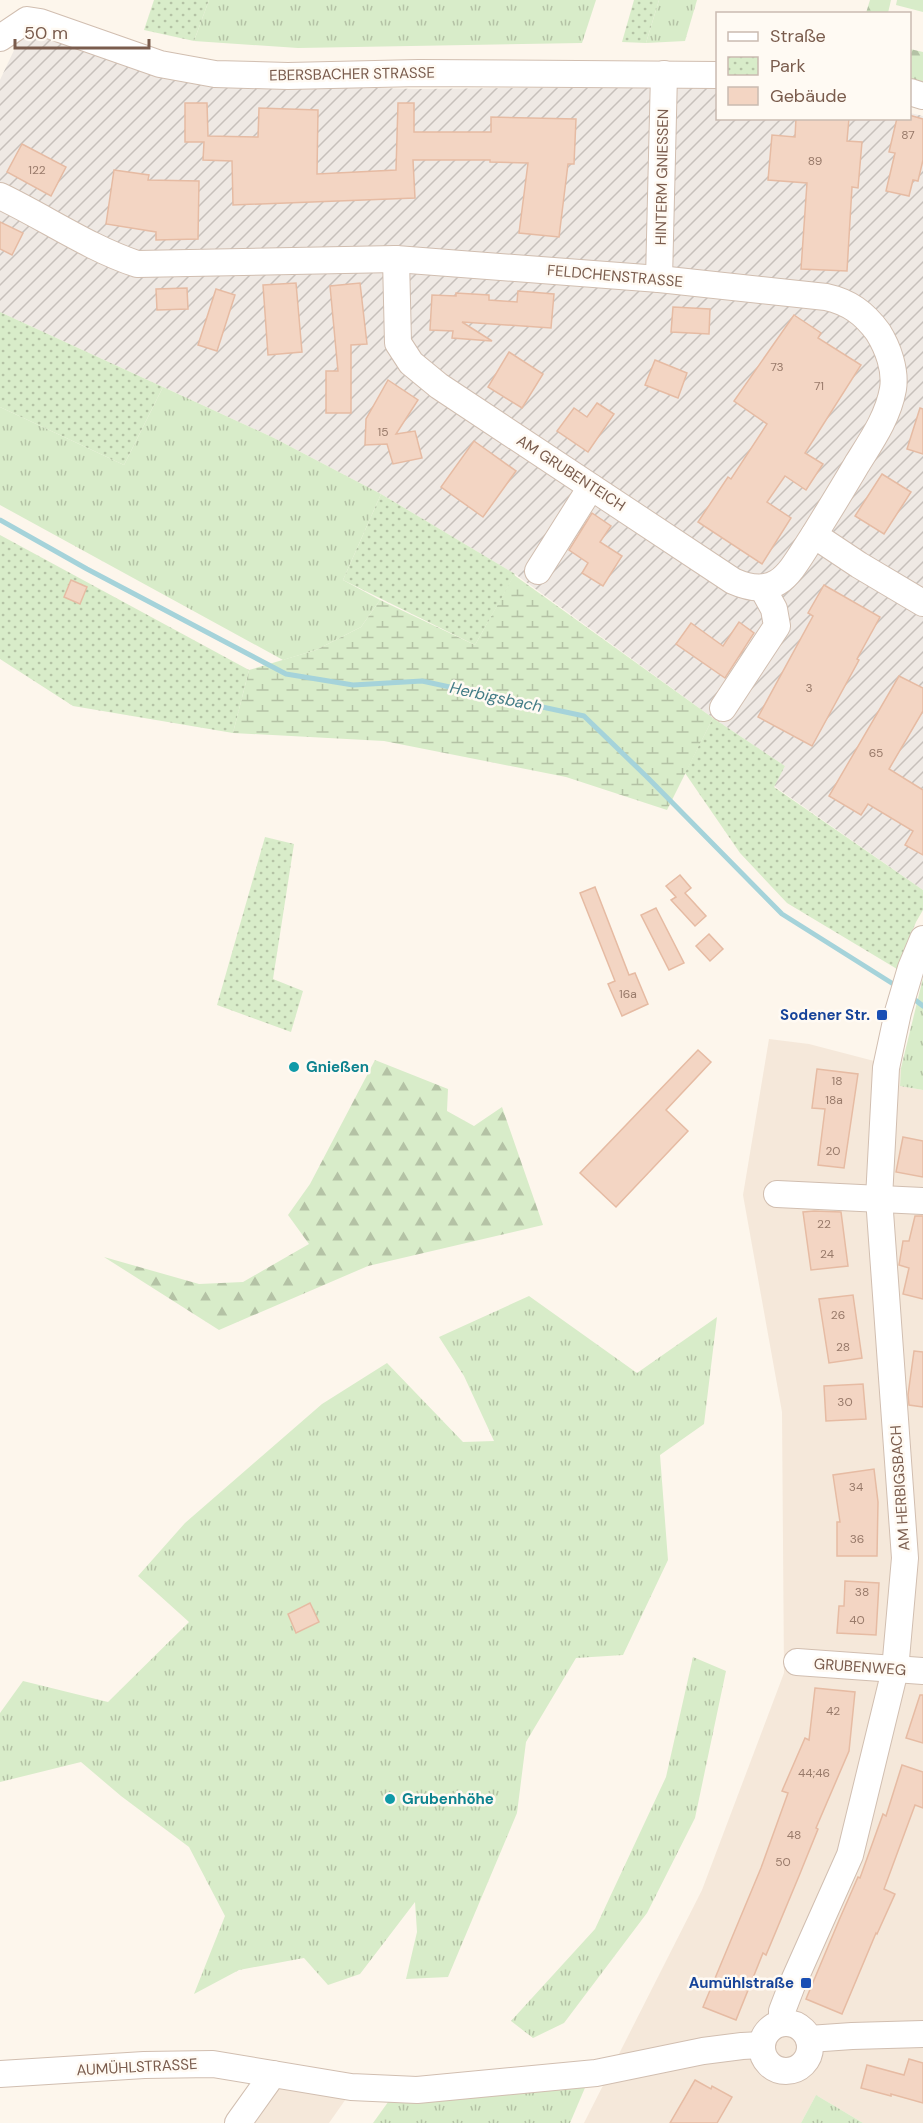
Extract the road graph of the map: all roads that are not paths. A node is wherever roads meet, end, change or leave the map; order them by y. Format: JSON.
{"nodes":[{"id":1,"x":0,"y":37,"type":"edge"},
{"id":2,"x":664,"y":74,"type":"junction"},
{"id":3,"x":716,"y":75,"type":"edge"},
{"id":4,"x":0,"y":196,"type":"edge"},
{"id":5,"x":396,"y":259,"type":"junction"},
{"id":6,"x":659,"y":279,"type":"junction"},
{"id":7,"x":591,"y":487,"type":"junction"},
{"id":8,"x":814,"y":535,"type":"junction"},
{"id":9,"x":538,"y":571,"type":"dead end"},
{"id":10,"x":763,"y":589,"type":"junction"},
{"id":11,"x":923,"y":603,"type":"edge"},
{"id":12,"x":723,"y":708,"type":"dead end"},
{"id":13,"x":923,"y":939,"type":"edge"},
{"id":14,"x":777,"y":1194,"type":"dead end"},
{"id":15,"x":879,"y":1198,"type":"junction"},
{"id":16,"x":923,"y":1201,"type":"edge"},
{"id":17,"x":797,"y":1662,"type":"dead end"},
{"id":18,"x":895,"y":1670,"type":"junction"},
{"id":19,"x":923,"y":1671,"type":"edge"},
{"id":20,"x":782,"y":2024,"type":"junction"},
{"id":21,"x":923,"y":2034,"type":"edge"},
{"id":22,"x":809,"y":2039,"type":"junction"},
{"id":23,"x":762,"y":2045,"type":"junction"},
{"id":24,"x":0,"y":2073,"type":"edge"},
{"id":25,"x":273,"y":2074,"type":"junction"},
{"id":26,"x":238,"y":2123,"type":"edge"}],
"edges":[{"from":1,"to":2,"type":"street","name":"EBERSBACHER STRASSE"},
{"from":2,"to":3,"type":"street","name":"EBERSBACHER STRASSE"},
{"from":2,"to":6,"type":"street","name":"HINTERM GNIESSEN"},
{"from":4,"to":5,"type":"street","name":"FELDCHENSTRASSE"},
{"from":5,"to":6,"type":"street","name":"FELDCHENSTRASSE"},
{"from":5,"to":7,"type":"street","name":"AM GRUBENTEICH"},
{"from":6,"to":8,"type":"street","name":"FELDCHENSTRASSE"},
{"from":7,"to":9,"type":"street"},
{"from":7,"to":10,"type":"street","name":"AM GRUBENTEICH"},
{"from":8,"to":10,"type":"street"},
{"from":8,"to":11,"type":"street"},
{"from":10,"to":12,"type":"street"},
{"from":13,"to":15,"type":"street","name":"AM HERBIGSBACH"},
{"from":14,"to":15,"type":"street"},
{"from":15,"to":16,"type":"street"},
{"from":15,"to":18,"type":"street","name":"AM HERBIGSBACH"},
{"from":17,"to":18,"type":"street","name":"GRUBENWEG"},
{"from":18,"to":19,"type":"street","name":"GRUBENWEG"},
{"from":18,"to":20,"type":"street","name":"AM HERBIGSBACH"},
{"from":20,"to":22,"type":"street"},
{"from":20,"to":23,"type":"street"},
{"from":21,"to":22,"type":"street"},
{"from":22,"to":23,"type":"street"},
{"from":23,"to":25,"type":"street","name":"AUMÜHLSTRASSE"},
{"from":24,"to":25,"type":"street","name":"AUMÜHLSTRASSE"},
{"from":25,"to":26,"type":"street"}]}
